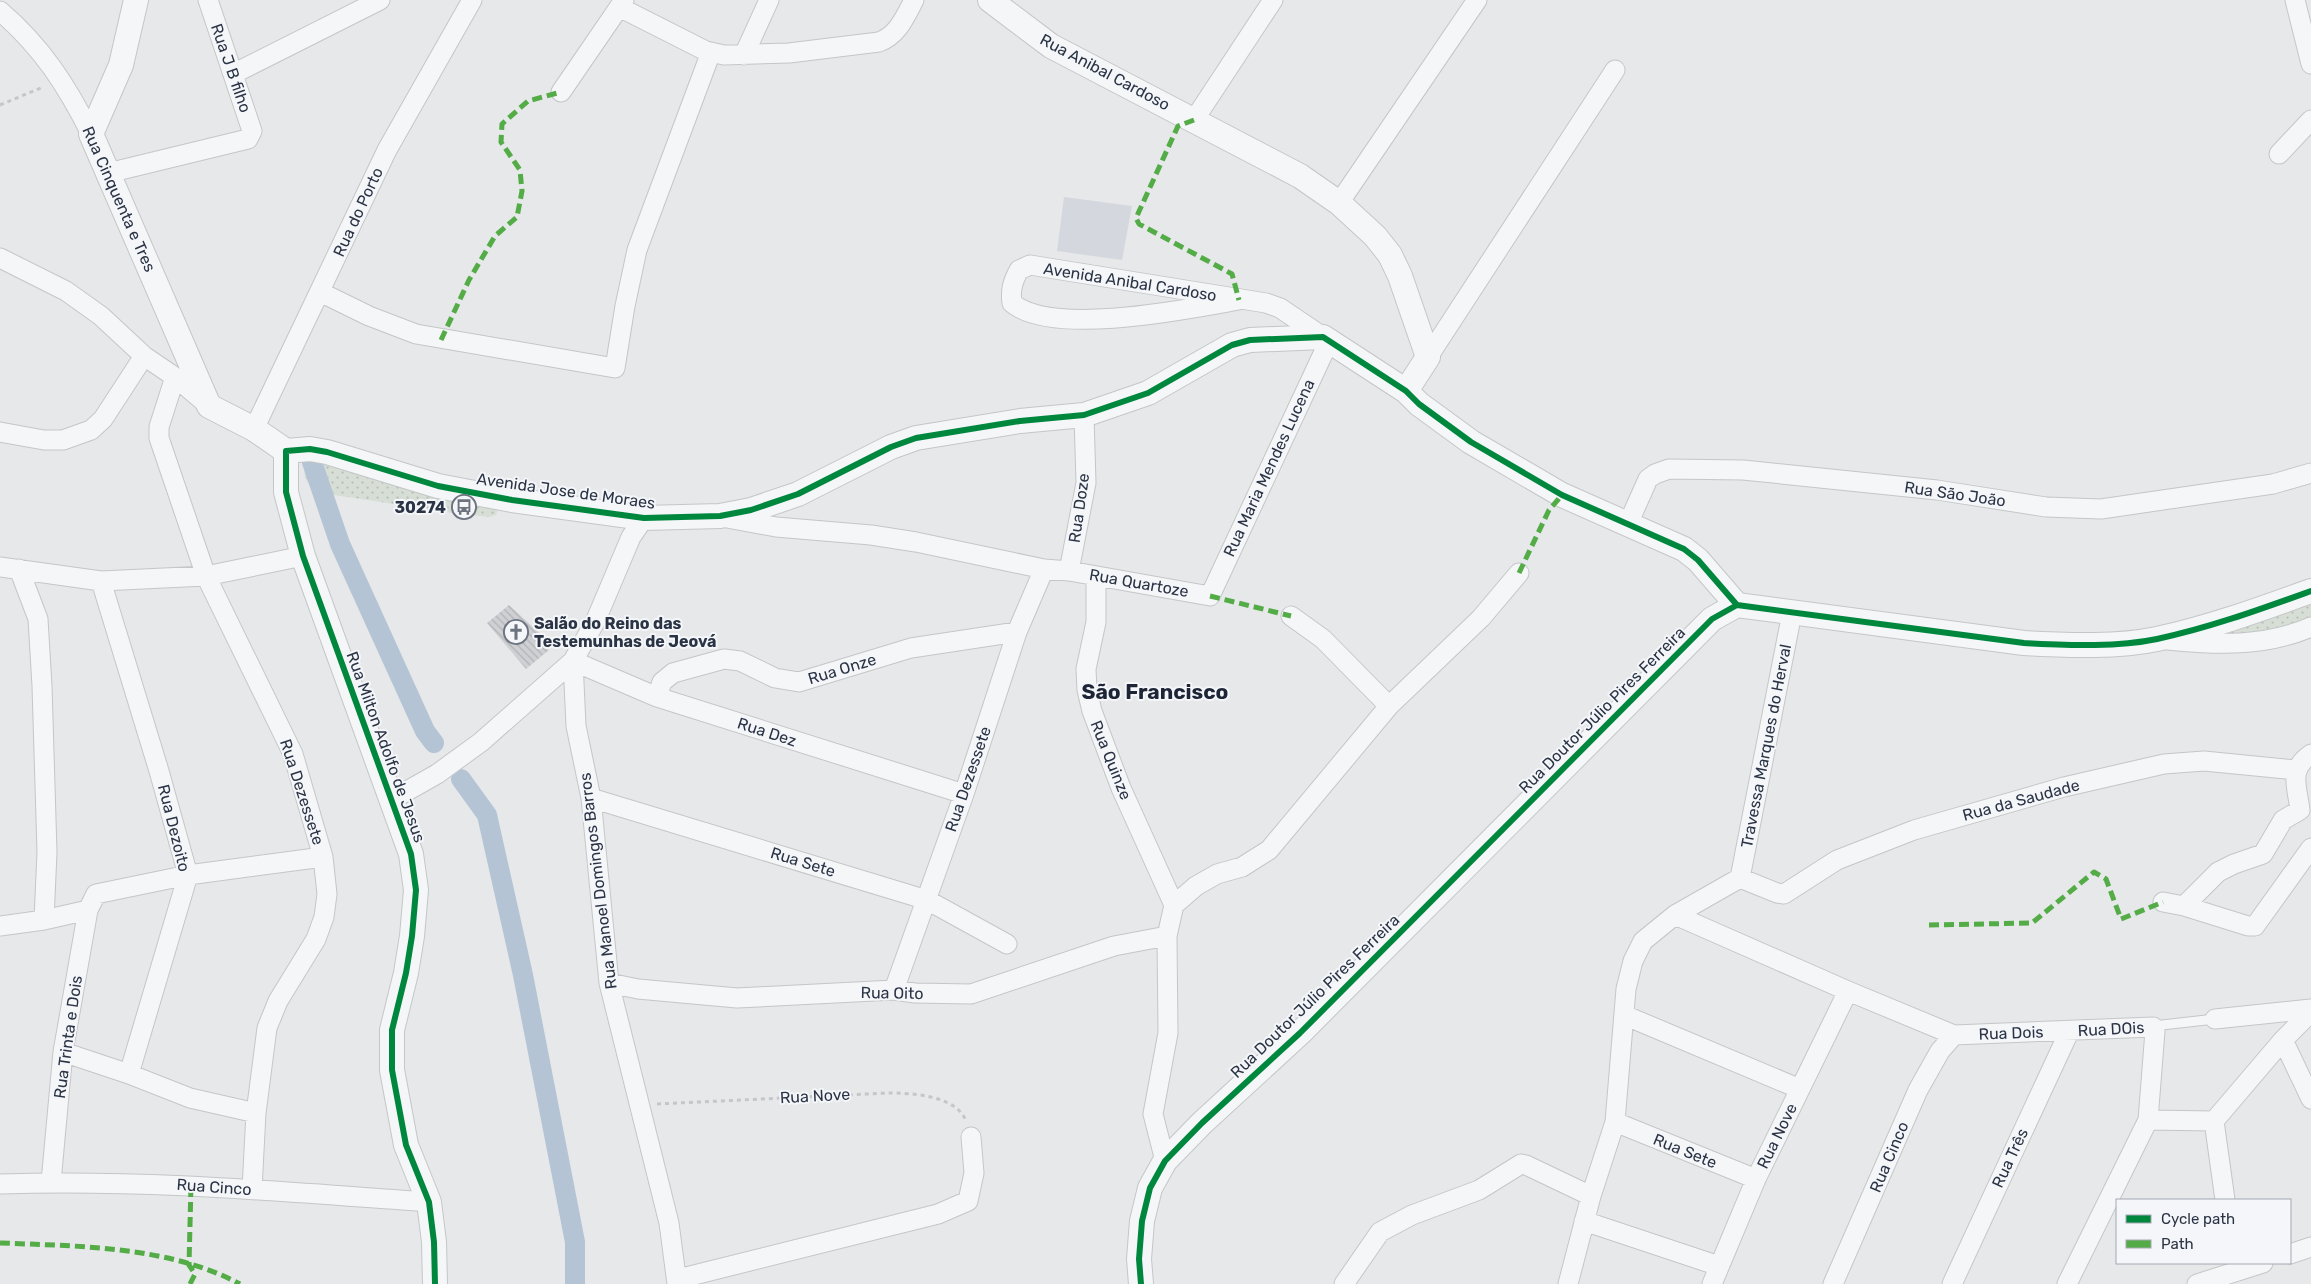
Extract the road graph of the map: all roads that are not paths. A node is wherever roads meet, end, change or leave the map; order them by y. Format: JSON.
{"nodes":[{"id":1,"x":136,"y":0,"type":"edge"},
{"id":2,"x":208,"y":0,"type":"edge"},
{"id":3,"x":380,"y":0,"type":"edge"},
{"id":4,"x":472,"y":0,"type":"edge"},
{"id":5,"x":769,"y":0,"type":"edge"},
{"id":6,"x":914,"y":0,"type":"edge"},
{"id":7,"x":990,"y":0,"type":"edge"},
{"id":8,"x":1273,"y":0,"type":"edge"},
{"id":9,"x":1477,"y":0,"type":"edge"},
{"id":10,"x":2295,"y":0,"type":"edge"},
{"id":11,"x":622,"y":4,"type":"edge"},
{"id":12,"x":0,"y":11,"type":"edge"},
{"id":13,"x":711,"y":52,"type":"junction"},
{"id":14,"x":744,"y":55,"type":"junction"},
{"id":15,"x":2311,"y":64,"type":"edge"},
{"id":16,"x":1615,"y":70,"type":"dead end"},
{"id":17,"x":233,"y":74,"type":"junction"},
{"id":18,"x":561,"y":92,"type":"dead end"},
{"id":19,"x":1194,"y":120,"type":"junction"},
{"id":20,"x":2311,"y":120,"type":"edge"},
{"id":21,"x":91,"y":134,"type":"junction"},
{"id":22,"x":2279,"y":154,"type":"dead end"},
{"id":23,"x":108,"y":173,"type":"junction"},
{"id":24,"x":1339,"y":203,"type":"junction"},
{"id":25,"x":0,"y":258,"type":"edge"},
{"id":26,"x":320,"y":292,"type":"junction"},
{"id":27,"x":1239,"y":300,"type":"junction"},
{"id":28,"x":1326,"y":339,"type":"junction"},
{"id":29,"x":144,"y":356,"type":"junction"},
{"id":30,"x":1428,"y":357,"type":"junction"},
{"id":31,"x":175,"y":377,"type":"junction"},
{"id":32,"x":1406,"y":391,"type":"junction"},
{"id":33,"x":209,"y":406,"type":"junction"},
{"id":34,"x":1084,"y":415,"type":"junction"},
{"id":35,"x":254,"y":429,"type":"junction"},
{"id":36,"x":0,"y":432,"type":"edge"},
{"id":37,"x":286,"y":450,"type":"junction"},
{"id":38,"x":2311,"y":473,"type":"edge"},
{"id":39,"x":720,"y":516,"type":"junction"},
{"id":40,"x":644,"y":518,"type":"junction"},
{"id":41,"x":1628,"y":524,"type":"junction"},
{"id":42,"x":303,"y":556,"type":"junction"},
{"id":43,"x":9,"y":568,"type":"edge"},
{"id":44,"x":1044,"y":569,"type":"junction"},
{"id":45,"x":1069,"y":570,"type":"junction"},
{"id":46,"x":1519,"y":573,"type":"dead end"},
{"id":47,"x":206,"y":576,"type":"junction"},
{"id":48,"x":1096,"y":576,"type":"junction"},
{"id":49,"x":101,"y":581,"type":"junction"},
{"id":50,"x":2311,"y":591,"type":"edge"},
{"id":51,"x":1210,"y":596,"type":"joint"},
{"id":52,"x":1737,"y":605,"type":"junction"},
{"id":53,"x":1792,"y":613,"type":"junction"},
{"id":54,"x":1291,"y":616,"type":"dead end"},
{"id":55,"x":2311,"y":627,"type":"edge"},
{"id":56,"x":1016,"y":632,"type":"junction"},
{"id":57,"x":2157,"y":639,"type":"junction"},
{"id":58,"x":573,"y":661,"type":"junction"},
{"id":59,"x":656,"y":697,"type":"junction"},
{"id":60,"x":1389,"y":706,"type":"junction"},
{"id":61,"x":2311,"y":754,"type":"edge"},
{"id":62,"x":2296,"y":770,"type":"junction"},
{"id":63,"x":964,"y":794,"type":"junction"},
{"id":64,"x":591,"y":798,"type":"junction"},
{"id":65,"x":391,"y":800,"type":"junction"},
{"id":66,"x":2306,"y":814,"type":"edge"},
{"id":67,"x":2311,"y":848,"type":"edge"},
{"id":68,"x":323,"y":856,"type":"junction"},
{"id":69,"x":188,"y":875,"type":"junction"},
{"id":70,"x":1740,"y":878,"type":"junction"},
{"id":71,"x":927,"y":900,"type":"junction"},
{"id":72,"x":92,"y":902,"type":"junction"},
{"id":73,"x":2163,"y":902,"type":"dead end"},
{"id":74,"x":1174,"y":905,"type":"junction"},
{"id":75,"x":2184,"y":906,"type":"junction"},
{"id":76,"x":1675,"y":915,"type":"junction"},
{"id":77,"x":44,"y":920,"type":"junction"},
{"id":78,"x":0,"y":926,"type":"edge"},
{"id":79,"x":1167,"y":936,"type":"junction"},
{"id":80,"x":1007,"y":944,"type":"dead end"},
{"id":81,"x":608,"y":983,"type":"junction"},
{"id":82,"x":894,"y":990,"type":"junction"},
{"id":83,"x":1848,"y":991,"type":"junction"},
{"id":84,"x":2311,"y":1010,"type":"edge"},
{"id":85,"x":1624,"y":1015,"type":"junction"},
{"id":86,"x":2214,"y":1019,"type":"joint"},
{"id":87,"x":2152,"y":1026,"type":"junction"},
{"id":88,"x":2069,"y":1032,"type":"junction"},
{"id":89,"x":1954,"y":1035,"type":"junction"},
{"id":90,"x":2283,"y":1040,"type":"junction"},
{"id":91,"x":63,"y":1052,"type":"junction"},
{"id":92,"x":129,"y":1074,"type":"junction"},
{"id":93,"x":1800,"y":1089,"type":"junction"},
{"id":94,"x":2311,"y":1099,"type":"edge"},
{"id":95,"x":256,"y":1113,"type":"junction"},
{"id":96,"x":2148,"y":1120,"type":"junction"},
{"id":97,"x":2214,"y":1121,"type":"junction"},
{"id":98,"x":1615,"y":1122,"type":"junction"},
{"id":99,"x":970,"y":1137,"type":"road end"},
{"id":100,"x":1165,"y":1161,"type":"junction"},
{"id":101,"x":1756,"y":1179,"type":"junction"},
{"id":102,"x":51,"y":1182,"type":"junction"},
{"id":103,"x":0,"y":1184,"type":"edge"},
{"id":104,"x":252,"y":1190,"type":"junction"},
{"id":105,"x":1591,"y":1196,"type":"junction"},
{"id":106,"x":2225,"y":1199,"type":"edge"},
{"id":107,"x":429,"y":1202,"type":"junction"},
{"id":108,"x":1584,"y":1221,"type":"junction"},
{"id":109,"x":2311,"y":1247,"type":"edge"},
{"id":110,"x":2291,"y":1254,"type":"edge"},
{"id":111,"x":2260,"y":1264,"type":"edge"},
{"id":112,"x":1719,"y":1266,"type":"junction"},
{"id":113,"x":2233,"y":1273,"type":"edge"},
{"id":114,"x":678,"y":1281,"type":"edge"},
{"id":115,"x":435,"y":1284,"type":"edge"},
{"id":116,"x":1141,"y":1284,"type":"edge"},
{"id":117,"x":1344,"y":1284,"type":"edge"},
{"id":118,"x":1568,"y":1284,"type":"edge"},
{"id":119,"x":1712,"y":1284,"type":"edge"},
{"id":120,"x":1834,"y":1284,"type":"edge"},
{"id":121,"x":1952,"y":1284,"type":"edge"},
{"id":122,"x":2067,"y":1284,"type":"edge"},
{"id":123,"x":2197,"y":1284,"type":"edge"}],
"edges":[{"from":1,"to":21,"type":"street"},
{"from":2,"to":17,"type":"street","name":"Rua J B filho"},
{"from":3,"to":17,"type":"street"},
{"from":4,"to":26,"type":"street","name":"Rua do Porto"},
{"from":5,"to":14,"type":"street"},
{"from":6,"to":14,"type":"street"},
{"from":7,"to":19,"type":"street","name":"Rua Anibal Cardoso"},
{"from":8,"to":19,"type":"street"},
{"from":9,"to":24,"type":"street"},
{"from":10,"to":15,"type":"street"},
{"from":11,"to":13,"type":"street"},
{"from":11,"to":18,"type":"street"},
{"from":12,"to":21,"type":"street","name":"Rua Cinquenta e Tres"},
{"from":13,"to":14,"type":"street"},
{"from":13,"to":26,"type":"street"},
{"from":16,"to":30,"type":"street"},
{"from":17,"to":23,"type":"street","name":"Rua J B filho"},
{"from":19,"to":24,"type":"street","name":"Rua Anibal Cardoso"},
{"from":20,"to":22,"type":"street"},
{"from":21,"to":23,"type":"street","name":"Rua Cinquenta e Tres"},
{"from":23,"to":33,"type":"street","name":"Rua Cinquenta e Tres"},
{"from":24,"to":30,"type":"street","name":"Rua Anibal Cardoso"},
{"from":25,"to":29,"type":"street"},
{"from":26,"to":35,"type":"street","name":"Rua do Porto"},
{"from":27,"to":27,"type":"street","name":"Avenida Anibal Cardoso"},
{"from":27,"to":28,"type":"street","name":"Avenida Anibal Cardoso"},
{"from":28,"to":32,"type":"street"},
{"from":28,"to":34,"type":"street","name":"Avenida Jose de Moraes"},
{"from":28,"to":51,"type":"street","name":"Rua Maria Mendes Lucena"},
{"from":29,"to":31,"type":"street"},
{"from":29,"to":36,"type":"street"},
{"from":30,"to":32,"type":"street"},
{"from":31,"to":33,"type":"street"},
{"from":31,"to":47,"type":"street","name":"Rua Dezessete"},
{"from":32,"to":41,"type":"street"},
{"from":33,"to":35,"type":"street"},
{"from":34,"to":39,"type":"street","name":"Avenida Jose de Moraes"},
{"from":34,"to":45,"type":"street","name":"Rua Doze"},
{"from":35,"to":37,"type":"street"},
{"from":37,"to":40,"type":"street","name":"Avenida Jose de Moraes"},
{"from":37,"to":42,"type":"street","name":"Rua Milton Adolfo de Jesus"},
{"from":38,"to":41,"type":"street","name":"Rua São João"},
{"from":39,"to":40,"type":"street","name":"Avenida Jose de Moraes"},
{"from":39,"to":44,"type":"street","name":"Rua Quartoze"},
{"from":40,"to":58,"type":"street"},
{"from":41,"to":52,"type":"street"},
{"from":42,"to":47,"type":"street"},
{"from":42,"to":65,"type":"street","name":"Rua Milton Adolfo de Jesus"},
{"from":43,"to":49,"type":"street"},
{"from":43,"to":77,"type":"street"},
{"from":44,"to":45,"type":"street","name":"Rua Quartoze"},
{"from":44,"to":56,"type":"street","name":"Rua Dezessete"},
{"from":45,"to":48,"type":"street","name":"Rua Quartoze"},
{"from":46,"to":60,"type":"street"},
{"from":47,"to":49,"type":"street"},
{"from":47,"to":68,"type":"street","name":"Rua Dezessete"},
{"from":48,"to":51,"type":"street","name":"Rua Quartoze"},
{"from":48,"to":74,"type":"street","name":"Rua Quinze"},
{"from":49,"to":69,"type":"street","name":"Rua Dezoito"},
{"from":50,"to":57,"type":"street"},
{"from":52,"to":53,"type":"street"},
{"from":52,"to":100,"type":"street","name":"Rua Doutor Júlio Pires Ferreira"},
{"from":53,"to":57,"type":"street"},
{"from":53,"to":70,"type":"street","name":"Travessa Marques do Herval"},
{"from":54,"to":60,"type":"street"},
{"from":55,"to":57,"type":"street"},
{"from":56,"to":59,"type":"street","name":"Rua Onze"},
{"from":56,"to":63,"type":"street","name":"Rua Dezessete"},
{"from":58,"to":59,"type":"street","name":"Rua Dez"},
{"from":58,"to":64,"type":"street","name":"Rua Manoel Domingos Barros"},
{"from":58,"to":65,"type":"street"},
{"from":59,"to":63,"type":"street","name":"Rua Dez"},
{"from":60,"to":74,"type":"street"},
{"from":61,"to":62,"type":"street"},
{"from":62,"to":66,"type":"street"},
{"from":62,"to":70,"type":"street","name":"Rua da Saudade"},
{"from":63,"to":71,"type":"street","name":"Rua Dezessete"},
{"from":64,"to":71,"type":"street","name":"Rua Sete"},
{"from":64,"to":81,"type":"street","name":"Rua Manoel Domingos Barros"},
{"from":65,"to":107,"type":"street","name":"Rua Milton Adolfo de Jesus"},
{"from":66,"to":75,"type":"street"},
{"from":67,"to":75,"type":"street"},
{"from":68,"to":69,"type":"street"},
{"from":68,"to":95,"type":"street","name":"Rua Dezessete"},
{"from":69,"to":72,"type":"street"},
{"from":69,"to":92,"type":"street","name":"Rua Dezoito"},
{"from":70,"to":76,"type":"street"},
{"from":71,"to":80,"type":"street","name":"Rua Sete"},
{"from":71,"to":82,"type":"street","name":"Rua Dezessete"},
{"from":72,"to":77,"type":"street"},
{"from":72,"to":91,"type":"street","name":"Rua Trinta e Dois"},
{"from":73,"to":75,"type":"street"},
{"from":74,"to":79,"type":"street"},
{"from":76,"to":83,"type":"street"},
{"from":76,"to":85,"type":"street"},
{"from":77,"to":78,"type":"street"},
{"from":79,"to":82,"type":"street","name":"Rua Oito"},
{"from":79,"to":100,"type":"street"},
{"from":81,"to":82,"type":"street","name":"Rua Oito"},
{"from":81,"to":114,"type":"street","name":"Rua Manoel Domingos Barros"},
{"from":83,"to":89,"type":"street"},
{"from":83,"to":93,"type":"street","name":"Rua Nove"},
{"from":84,"to":86,"type":"street"},
{"from":84,"to":90,"type":"street"},
{"from":85,"to":93,"type":"street"},
{"from":85,"to":98,"type":"street"},
{"from":86,"to":87,"type":"lane"},
{"from":87,"to":88,"type":"street","name":"Rua DOis"},
{"from":87,"to":96,"type":"street"},
{"from":88,"to":89,"type":"street","name":"Rua Dois"},
{"from":88,"to":121,"type":"street","name":"Rua Três"},
{"from":89,"to":120,"type":"street","name":"Rua Cinco"},
{"from":90,"to":94,"type":"street"},
{"from":90,"to":97,"type":"street"},
{"from":91,"to":92,"type":"street"},
{"from":91,"to":102,"type":"street","name":"Rua Trinta e Dois"},
{"from":92,"to":95,"type":"street"},
{"from":93,"to":101,"type":"street","name":"Rua Nove"},
{"from":95,"to":104,"type":"street","name":"Rua Dezessete"},
{"from":96,"to":97,"type":"street"},
{"from":96,"to":122,"type":"street"},
{"from":97,"to":106,"type":"street"},
{"from":98,"to":101,"type":"street","name":"Rua Sete"},
{"from":98,"to":105,"type":"street"},
{"from":99,"to":114,"type":"street"},
{"from":100,"to":116,"type":"street","name":"Rua Doutor Júlio Pires Ferreira"},
{"from":101,"to":112,"type":"street","name":"Rua Nove"},
{"from":102,"to":103,"type":"street","name":"Rua Cinco"},
{"from":102,"to":104,"type":"street","name":"Rua Cinco"},
{"from":104,"to":107,"type":"street","name":"Rua Cinco"},
{"from":105,"to":108,"type":"street"},
{"from":105,"to":117,"type":"street"},
{"from":107,"to":115,"type":"street","name":"Rua Milton Adolfo de Jesus"},
{"from":108,"to":112,"type":"street"},
{"from":108,"to":118,"type":"street"},
{"from":109,"to":110,"type":"street"},
{"from":111,"to":113,"type":"street"},
{"from":112,"to":119,"type":"street","name":"Rua Nove"},
{"from":113,"to":123,"type":"street"}]}
